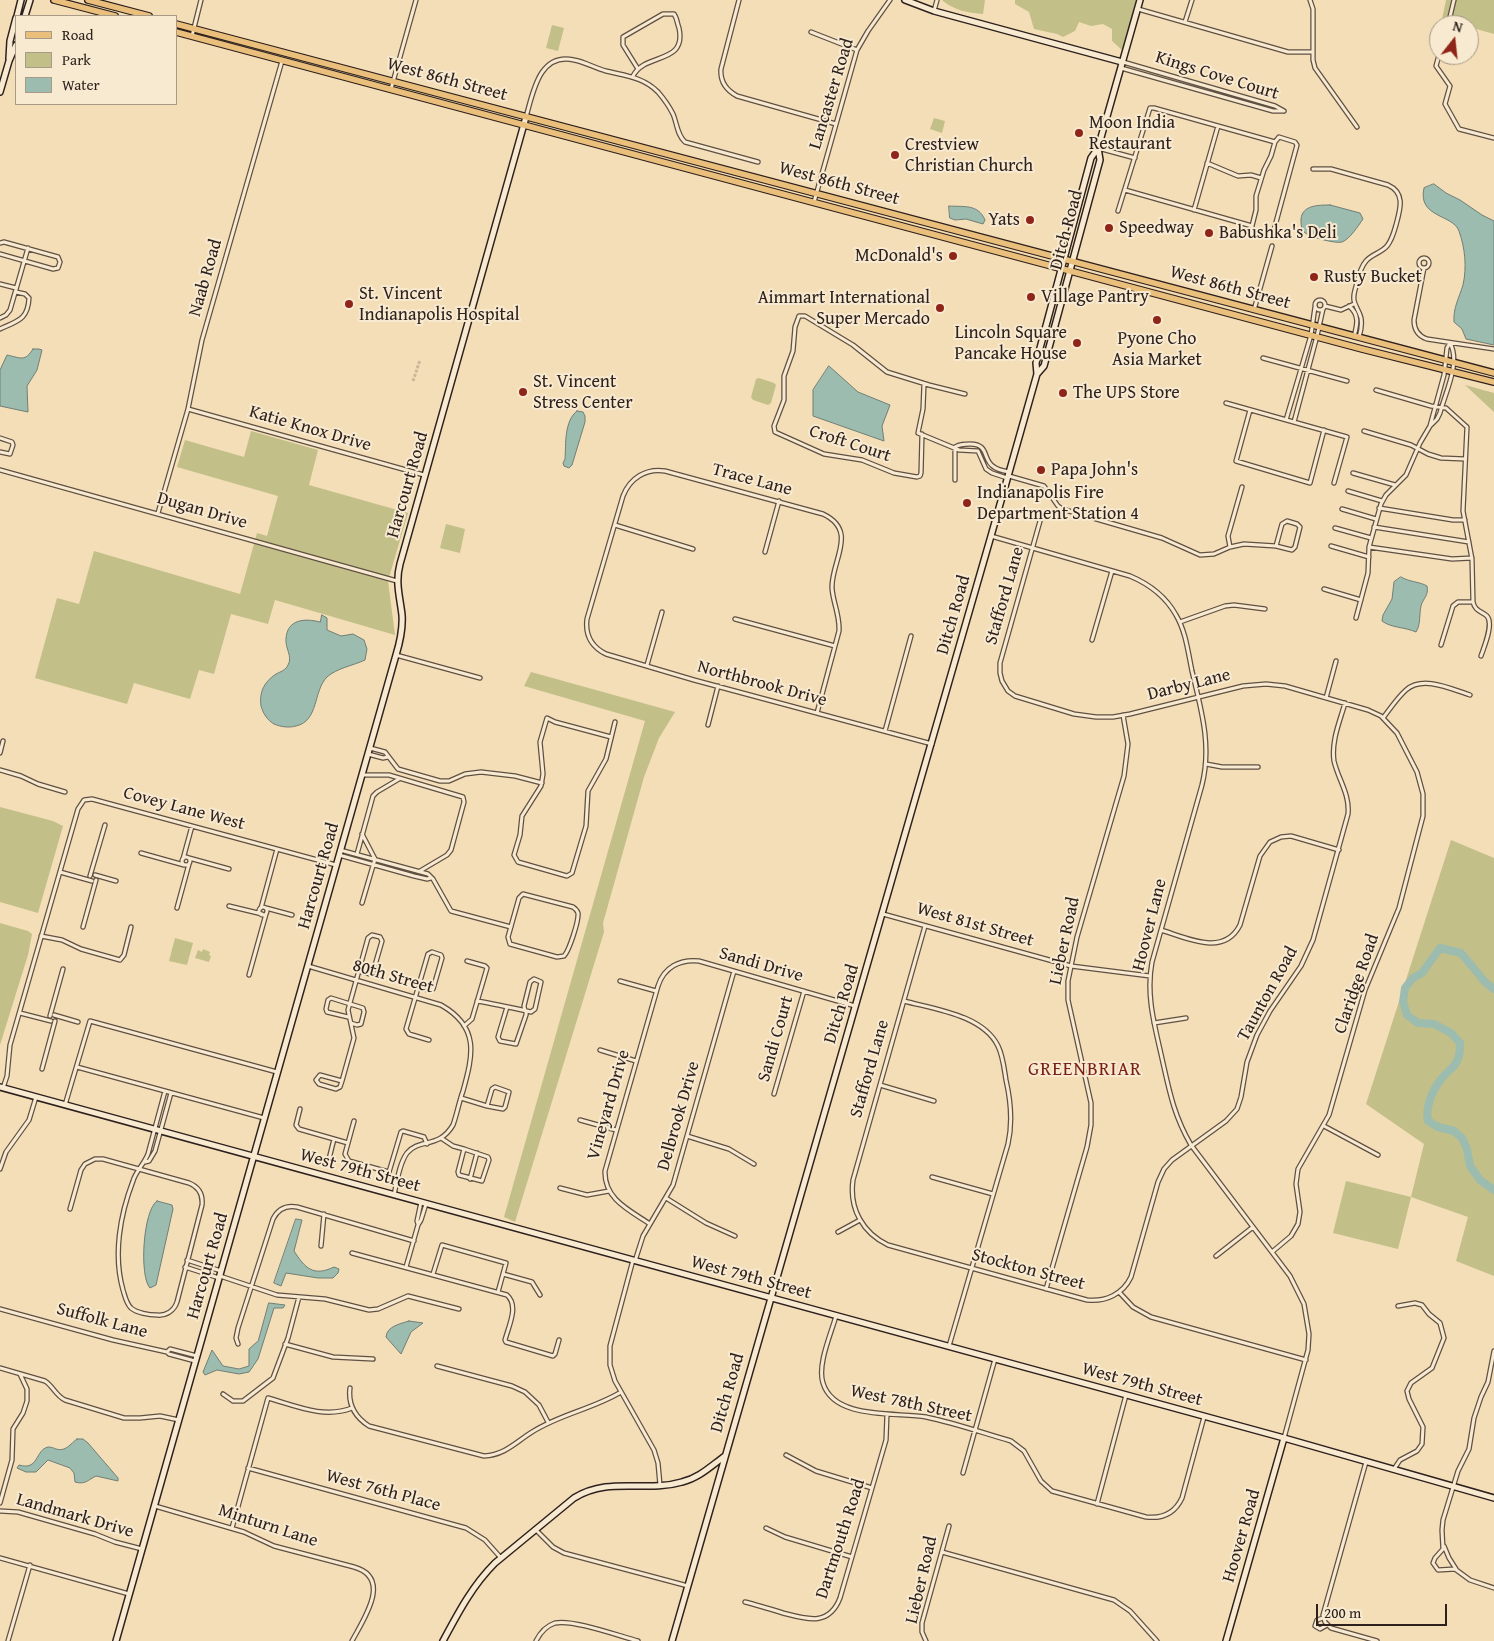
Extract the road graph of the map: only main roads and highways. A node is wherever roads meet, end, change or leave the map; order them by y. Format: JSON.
{"nodes":[{"id":1,"x":21,"y":0,"type":"edge"},
{"id":2,"x":30,"y":0,"type":"edge"},
{"id":3,"x":54,"y":0,"type":"edge"},
{"id":4,"x":88,"y":0,"type":"edge"},
{"id":5,"x":905,"y":0,"type":"edge"},
{"id":6,"x":1140,"y":0,"type":"edge"},
{"id":7,"x":17,"y":15,"type":"edge"},
{"id":8,"x":25,"y":15,"type":"edge"},
{"id":9,"x":111,"y":15,"type":"edge"},
{"id":10,"x":145,"y":15,"type":"edge"},
{"id":11,"x":15,"y":21,"type":"edge"},
{"id":12,"x":178,"y":24,"type":"edge"},
{"id":13,"x":178,"y":33,"type":"edge"},
{"id":14,"x":15,"y":46,"type":"edge"},
{"id":15,"x":9,"y":61,"type":"junction"},
{"id":16,"x":1122,"y":65,"type":"junction"},
{"id":17,"x":0,"y":92,"type":"edge"},
{"id":18,"x":526,"y":117,"type":"junction"},
{"id":19,"x":524,"y":126,"type":"junction"},
{"id":20,"x":1098,"y":148,"type":"junction"},
{"id":21,"x":1064,"y":260,"type":"junction"},
{"id":22,"x":1072,"y":262,"type":"junction"},
{"id":23,"x":1061,"y":268,"type":"junction"},
{"id":24,"x":1070,"y":270,"type":"junction"},
{"id":25,"x":1445,"y":364,"type":"junction"},
{"id":26,"x":1453,"y":366,"type":"junction"},
{"id":27,"x":1494,"y":373,"type":"edge"},
{"id":28,"x":1037,"y":374,"type":"junction"},
{"id":29,"x":1494,"y":382,"type":"edge"},
{"id":30,"x":2,"y":1088,"type":"edge"},
{"id":31,"x":254,"y":1156,"type":"junction"},
{"id":32,"x":770,"y":1298,"type":"junction"},
{"id":33,"x":1284,"y":1438,"type":"junction"},
{"id":34,"x":725,"y":1455,"type":"junction"},
{"id":35,"x":1494,"y":1498,"type":"edge"},
{"id":36,"x":116,"y":1641,"type":"edge"},
{"id":37,"x":443,"y":1641,"type":"edge"},
{"id":38,"x":672,"y":1641,"type":"edge"},
{"id":39,"x":1226,"y":1641,"type":"edge"}],
"edges":[{"from":1,"to":7,"type":"main road"},
{"from":2,"to":8,"type":"main road"},
{"from":3,"to":9,"type":"main road"},
{"from":4,"to":10,"type":"main road"},
{"from":5,"to":16,"type":"main road"},
{"from":6,"to":16,"type":"main road","name":"Ditch Road"},
{"from":11,"to":15,"type":"main road"},
{"from":12,"to":18,"type":"main road","name":"West 86th Street"},
{"from":13,"to":19,"type":"main road","name":"West 86th Street"},
{"from":14,"to":15,"type":"main road"},
{"from":15,"to":17,"type":"main road"},
{"from":16,"to":20,"type":"main road","name":"Ditch Road"},
{"from":18,"to":19,"type":"main road","name":"Harcourt Road"},
{"from":18,"to":21,"type":"main road","name":"West 86th Street"},
{"from":19,"to":23,"type":"main road","name":"West 86th Street"},
{"from":19,"to":31,"type":"main road","name":"Harcourt Road"},
{"from":20,"to":21,"type":"main road","name":"Ditch Road"},
{"from":20,"to":22,"type":"main road","name":"Ditch Road"},
{"from":21,"to":22,"type":"main road","name":"West 86th Street"},
{"from":21,"to":23,"type":"main road","name":"Ditch Road"},
{"from":22,"to":24,"type":"main road","name":"Ditch Road"},
{"from":22,"to":25,"type":"main road","name":"West 86th Street"},
{"from":23,"to":24,"type":"main road","name":"West 86th Street"},
{"from":23,"to":28,"type":"main road","name":"Ditch Road"},
{"from":24,"to":25,"type":"main road","name":"West 86th Street"},
{"from":24,"to":28,"type":"main road","name":"Ditch Road"},
{"from":25,"to":26,"type":"main road","name":"West 86th Street"},
{"from":26,"to":27,"type":"main road","name":"West 86th Street"},
{"from":26,"to":29,"type":"main road","name":"West 86th Street"},
{"from":28,"to":32,"type":"main road","name":"Ditch Road"},
{"from":30,"to":31,"type":"main road","name":"West 79th Street"},
{"from":31,"to":32,"type":"main road","name":"West 79th Street"},
{"from":31,"to":36,"type":"main road","name":"Harcourt Road"},
{"from":32,"to":33,"type":"main road","name":"West 79th Street"},
{"from":32,"to":34,"type":"main road","name":"Ditch Road"},
{"from":33,"to":35,"type":"main road","name":"West 79th Street"},
{"from":33,"to":39,"type":"main road","name":"Hoover Road"},
{"from":34,"to":37,"type":"main road"},
{"from":34,"to":38,"type":"main road","name":"Ditch Road"}]}
